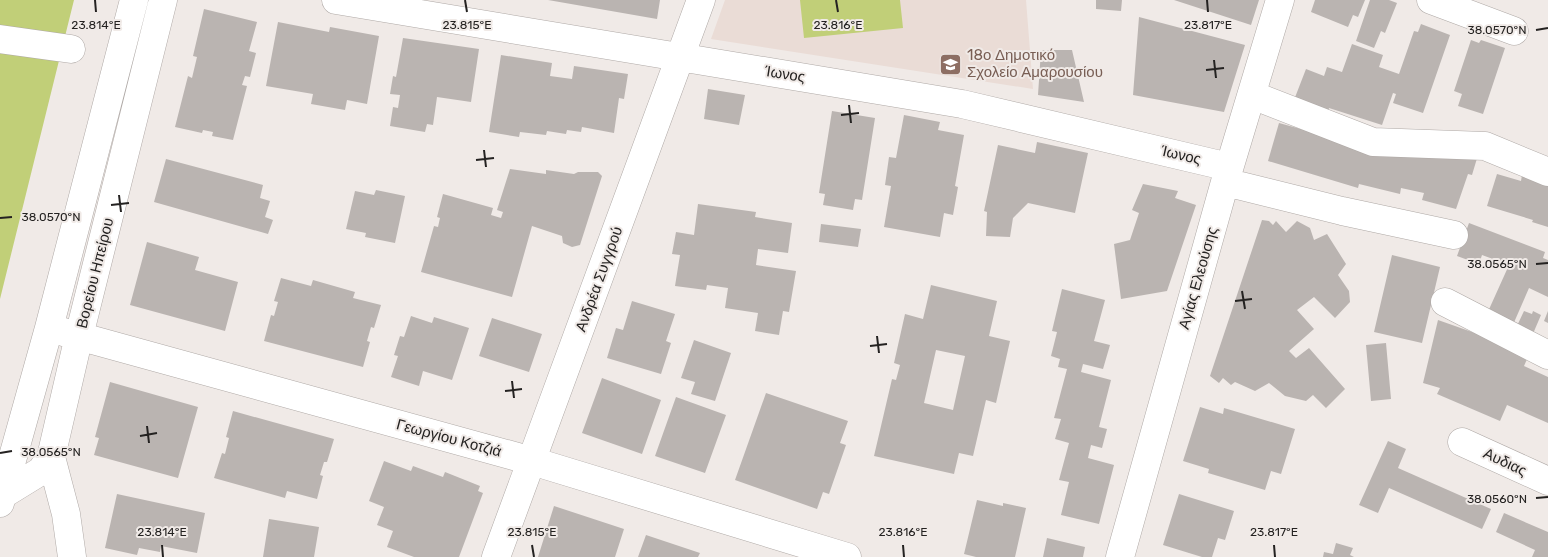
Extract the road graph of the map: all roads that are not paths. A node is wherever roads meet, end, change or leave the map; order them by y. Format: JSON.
{"nodes":[{"id":1,"x":134,"y":0,"type":"edge"},
{"id":2,"x":163,"y":0,"type":"edge"},
{"id":3,"x":336,"y":0,"type":"edge"},
{"id":4,"x":701,"y":0,"type":"edge"},
{"id":5,"x":1280,"y":0,"type":"edge"},
{"id":6,"x":1431,"y":0,"type":"edge"},
{"id":7,"x":1514,"y":31,"type":"dead end"},
{"id":8,"x":0,"y":39,"type":"edge"},
{"id":9,"x":71,"y":49,"type":"dead end"},
{"id":10,"x":680,"y":57,"type":"junction"},
{"id":11,"x":1252,"y":94,"type":"junction"},
{"id":12,"x":1548,"y":172,"type":"edge"},
{"id":13,"x":1227,"y":174,"type":"junction"},
{"id":14,"x":1454,"y":235,"type":"dead end"},
{"id":15,"x":1445,"y":302,"type":"dead end"},
{"id":16,"x":50,"y":328,"type":"junction"},
{"id":17,"x":79,"y":336,"type":"junction"},
{"id":18,"x":1548,"y":354,"type":"edge"},
{"id":19,"x":1462,"y":442,"type":"dead end"},
{"id":20,"x":51,"y":457,"type":"junction"},
{"id":21,"x":532,"y":461,"type":"junction"},
{"id":22,"x":1548,"y":481,"type":"edge"},
{"id":23,"x":1,"y":499,"type":"edge"},
{"id":24,"x":72,"y":557,"type":"edge"},
{"id":25,"x":496,"y":557,"type":"edge"},
{"id":26,"x":847,"y":557,"type":"edge"},
{"id":27,"x":1120,"y":557,"type":"edge"}],
"edges":[{"from":1,"to":16,"type":"street","name":"Βορείου Ηπείρου"},
{"from":2,"to":17,"type":"street","name":"Βορείου Ηπείρου"},
{"from":3,"to":10,"type":"street","name":"Ίωνος"},
{"from":4,"to":10,"type":"street","name":"Ανδρέα Συγγρού"},
{"from":5,"to":11,"type":"street","name":"Αγίας Ελεούσης"},
{"from":6,"to":7,"type":"street"},
{"from":8,"to":9,"type":"street"},
{"from":10,"to":13,"type":"street","name":"Ίωνος"},
{"from":10,"to":21,"type":"street","name":"Ανδρέα Συγγρού"},
{"from":11,"to":12,"type":"street"},
{"from":11,"to":13,"type":"street","name":"Αγίας Ελεούσης"},
{"from":13,"to":14,"type":"street","name":"Ίωνος"},
{"from":13,"to":27,"type":"street","name":"Αγίας Ελεούσης"},
{"from":15,"to":18,"type":"street"},
{"from":16,"to":17,"type":"street","name":"Γεωργίου Κοτζιά"},
{"from":16,"to":23,"type":"street","name":"Βορείου Ηπείρου"},
{"from":17,"to":20,"type":"street","name":"Βορείου Ηπείρου"},
{"from":17,"to":21,"type":"street","name":"Γεωργίου Κοτζιά"},
{"from":19,"to":22,"type":"street","name":"Αυδιας"},
{"from":20,"to":23,"type":"street","name":"Βορείου Ηπείρου"},
{"from":20,"to":24,"type":"street"},
{"from":21,"to":25,"type":"street","name":"Ανδρέα Συγγρού"},
{"from":21,"to":26,"type":"street","name":"Γεωργίου Κοτζιά"}]}
